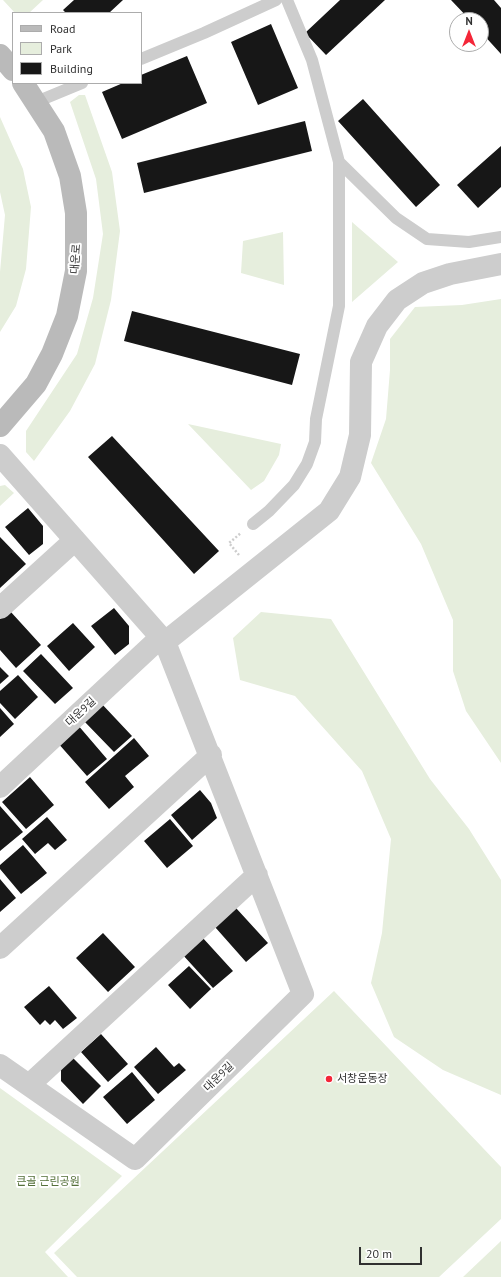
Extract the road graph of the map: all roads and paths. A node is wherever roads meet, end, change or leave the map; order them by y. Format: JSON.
{"nodes":[{"id":1,"x":276,"y":0,"type":"edge"},
{"id":2,"x":287,"y":0,"type":"edge"},
{"id":3,"x":0,"y":55,"type":"edge"},
{"id":4,"x":142,"y":59,"type":"edge"},
{"id":5,"x":12,"y":69,"type":"edge"},
{"id":6,"x":23,"y":84,"type":"edge"},
{"id":7,"x":80,"y":84,"type":"edge"},
{"id":8,"x":36,"y":102,"type":"junction"},
{"id":9,"x":339,"y":162,"type":"junction"},
{"id":10,"x":501,"y":237,"type":"edge"},
{"id":11,"x":501,"y":264,"type":"edge"},
{"id":12,"x":0,"y":426,"type":"edge"},
{"id":13,"x":0,"y":455,"type":"edge"},
{"id":14,"x":252,"y":524,"type":"joint"},
{"id":15,"x":74,"y":540,"type":"junction"},
{"id":16,"x":253,"y":572,"type":"junction"},
{"id":17,"x":0,"y":608,"type":"edge"},
{"id":18,"x":163,"y":640,"type":"junction"},
{"id":19,"x":211,"y":755,"type":"junction"},
{"id":20,"x":0,"y":787,"type":"edge"},
{"id":21,"x":257,"y":875,"type":"junction"},
{"id":22,"x":0,"y":948,"type":"edge"},
{"id":23,"x":0,"y":1065,"type":"edge"},
{"id":24,"x":29,"y":1085,"type":"junction"}],
"edges":[{"from":1,"to":4,"type":"lane"},
{"from":2,"to":9,"type":"lane"},
{"from":3,"to":5,"type":"street"},
{"from":6,"to":8,"type":"street","name":"대운로"},
{"from":7,"to":8,"type":"lane"},
{"from":8,"to":12,"type":"street","name":"대운로"},
{"from":9,"to":10,"type":"lane"},
{"from":9,"to":14,"type":"lane"},
{"from":11,"to":16,"type":"street"},
{"from":13,"to":15,"type":"street","name":"대운9길"},
{"from":14,"to":16,"type":"path"},
{"from":15,"to":17,"type":"street"},
{"from":15,"to":18,"type":"street","name":"대운9길"},
{"from":16,"to":18,"type":"street"},
{"from":18,"to":19,"type":"street","name":"대운9길"},
{"from":18,"to":20,"type":"street","name":"대운9길"},
{"from":19,"to":21,"type":"street","name":"대운9길"},
{"from":19,"to":22,"type":"street"},
{"from":21,"to":24,"type":"street"},
{"from":21,"to":24,"type":"street","name":"대운9길"},
{"from":23,"to":24,"type":"street","name":"대운9길"}]}
